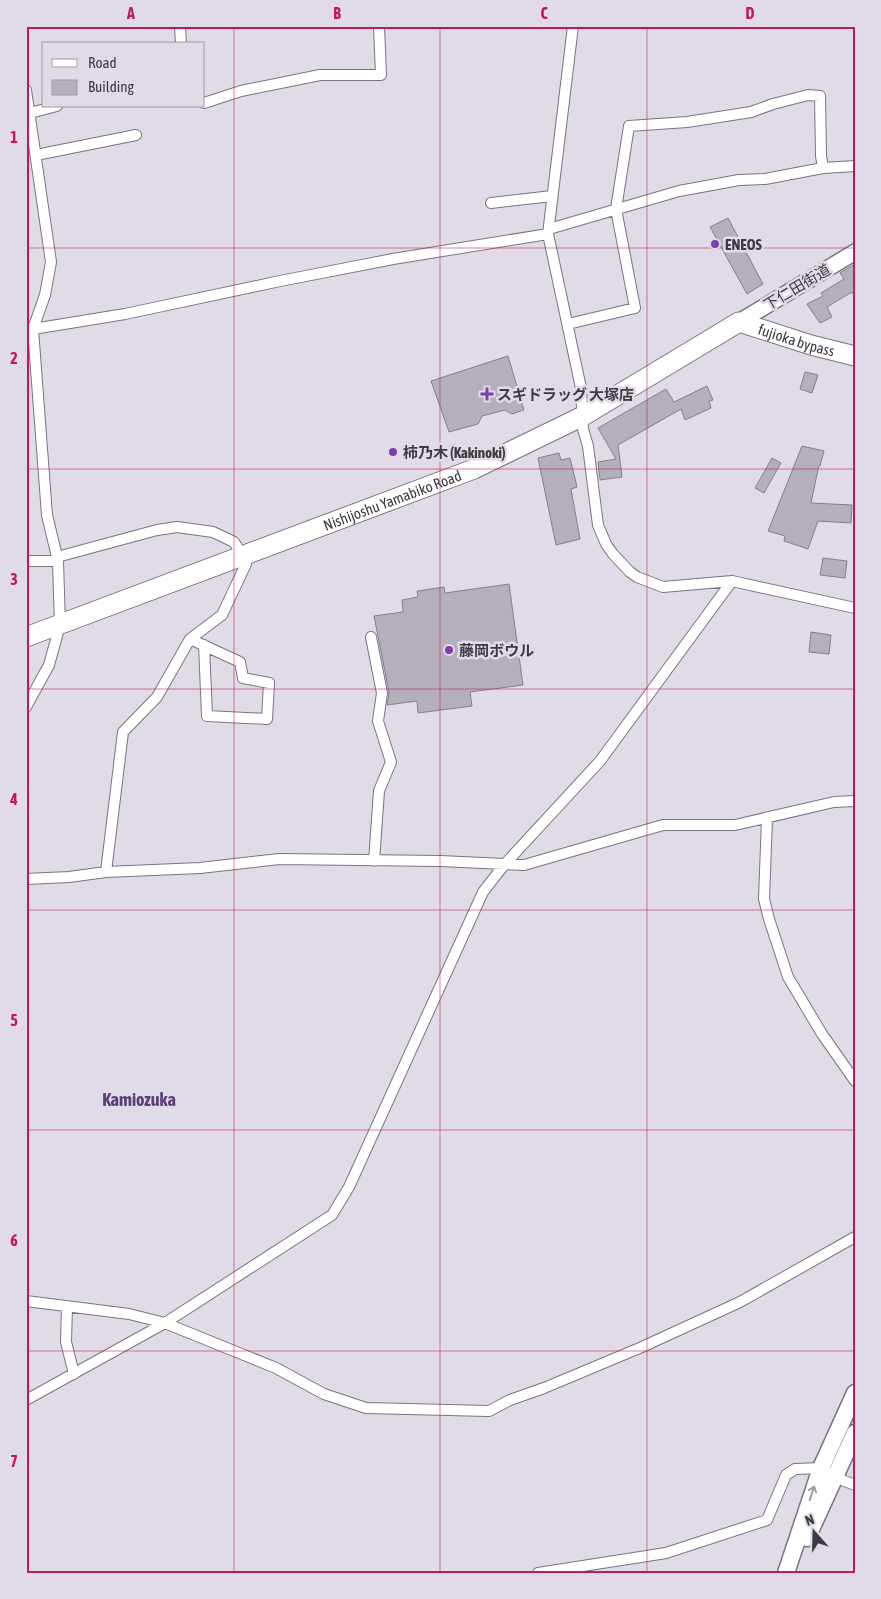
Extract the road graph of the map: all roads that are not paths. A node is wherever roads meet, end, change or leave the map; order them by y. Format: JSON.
{"nodes":[{"id":1,"x":180,"y":26,"type":"edge"},
{"id":2,"x":379,"y":26,"type":"edge"},
{"id":3,"x":573,"y":26,"type":"edge"},
{"id":4,"x":181,"y":42,"type":"edge"},
{"id":5,"x":26,"y":90,"type":"edge"},
{"id":6,"x":205,"y":103,"type":"edge"},
{"id":7,"x":49,"y":108,"type":"edge"},
{"id":8,"x":28,"y":113,"type":"edge"},
{"id":9,"x":136,"y":135,"type":"dead end"},
{"id":10,"x":36,"y":155,"type":"junction"},
{"id":11,"x":855,"y":166,"type":"edge"},
{"id":12,"x":823,"y":168,"type":"junction"},
{"id":13,"x":552,"y":196,"type":"junction"},
{"id":14,"x":491,"y":203,"type":"dead end"},
{"id":15,"x":616,"y":209,"type":"junction"},
{"id":16,"x":548,"y":232,"type":"junction"},
{"id":17,"x":855,"y":252,"type":"edge"},
{"id":18,"x":739,"y":322,"type":"junction"},
{"id":19,"x":568,"y":324,"type":"junction"},
{"id":20,"x":30,"y":328,"type":"edge"},
{"id":21,"x":855,"y":356,"type":"edge"},
{"id":22,"x":583,"y":416,"type":"junction"},
{"id":23,"x":243,"y":556,"type":"junction"},
{"id":24,"x":58,"y":559,"type":"junction"},
{"id":25,"x":26,"y":561,"type":"edge"},
{"id":26,"x":732,"y":581,"type":"junction"},
{"id":27,"x":855,"y":608,"type":"edge"},
{"id":28,"x":60,"y":625,"type":"junction"},
{"id":29,"x":26,"y":637,"type":"edge"},
{"id":30,"x":371,"y":637,"type":"dead end"},
{"id":31,"x":190,"y":639,"type":"junction"},
{"id":32,"x":204,"y":645,"type":"junction"},
{"id":33,"x":26,"y":707,"type":"edge"},
{"id":34,"x":855,"y":801,"type":"edge"},
{"id":35,"x":767,"y":819,"type":"junction"},
{"id":36,"x":374,"y":861,"type":"junction"},
{"id":37,"x":504,"y":866,"type":"junction"},
{"id":38,"x":106,"y":872,"type":"junction"},
{"id":39,"x":26,"y":878,"type":"edge"},
{"id":40,"x":855,"y":1081,"type":"edge"},
{"id":41,"x":855,"y":1237,"type":"edge"},
{"id":42,"x":26,"y":1301,"type":"edge"},
{"id":43,"x":66,"y":1306,"type":"junction"},
{"id":44,"x":165,"y":1323,"type":"junction"},
{"id":45,"x":74,"y":1374,"type":"junction"},
{"id":46,"x":855,"y":1393,"type":"edge"},
{"id":47,"x":26,"y":1400,"type":"edge"},
{"id":48,"x":855,"y":1433,"type":"edge"},
{"id":49,"x":827,"y":1472,"type":"junction"},
{"id":50,"x":855,"y":1485,"type":"edge"},
{"id":51,"x":538,"y":1573,"type":"edge"},
{"id":52,"x":786,"y":1573,"type":"edge"},
{"id":53,"x":792,"y":1573,"type":"edge"}],
"edges":[{"from":1,"to":4,"type":"street"},
{"from":2,"to":6,"type":"street"},
{"from":3,"to":13,"type":"street"},
{"from":5,"to":8,"type":"street"},
{"from":7,"to":8,"type":"street"},
{"from":8,"to":10,"type":"street"},
{"from":9,"to":10,"type":"street"},
{"from":10,"to":20,"type":"street"},
{"from":11,"to":12,"type":"street"},
{"from":12,"to":15,"type":"street"},
{"from":12,"to":15,"type":"street"},
{"from":13,"to":14,"type":"street"},
{"from":13,"to":16,"type":"street"},
{"from":15,"to":16,"type":"street"},
{"from":15,"to":19,"type":"street"},
{"from":16,"to":19,"type":"street"},
{"from":16,"to":20,"type":"street"},
{"from":17,"to":18,"type":"street","name":"下仁田街道"},
{"from":18,"to":21,"type":"highway","name":"fujioka bypass"},
{"from":18,"to":22,"type":"highway","name":"Nishijoshu Yamabiko Road"},
{"from":19,"to":22,"type":"street"},
{"from":20,"to":24,"type":"street"},
{"from":22,"to":23,"type":"highway","name":"Nishijoshu Yamabiko Road"},
{"from":22,"to":26,"type":"street"},
{"from":23,"to":24,"type":"street"},
{"from":23,"to":28,"type":"highway","name":"Nishijoshu Yamabiko Road"},
{"from":23,"to":31,"type":"street"},
{"from":24,"to":25,"type":"street"},
{"from":24,"to":28,"type":"street"},
{"from":26,"to":27,"type":"street"},
{"from":26,"to":37,"type":"street"},
{"from":28,"to":29,"type":"highway","name":"Nishijoshu Yamabiko Road"},
{"from":28,"to":33,"type":"street"},
{"from":30,"to":36,"type":"street"},
{"from":31,"to":32,"type":"street"},
{"from":31,"to":38,"type":"street"},
{"from":32,"to":32,"type":"street"},
{"from":34,"to":35,"type":"street"},
{"from":35,"to":37,"type":"street"},
{"from":35,"to":40,"type":"street"},
{"from":36,"to":37,"type":"street"},
{"from":36,"to":38,"type":"street"},
{"from":37,"to":44,"type":"street"},
{"from":38,"to":39,"type":"street"},
{"from":41,"to":44,"type":"street"},
{"from":42,"to":43,"type":"street"},
{"from":43,"to":44,"type":"street"},
{"from":43,"to":45,"type":"street"},
{"from":44,"to":45,"type":"street"},
{"from":45,"to":47,"type":"street"},
{"from":46,"to":49,"type":"main road"},
{"from":48,"to":49,"type":"main road"},
{"from":49,"to":50,"type":"street"},
{"from":49,"to":51,"type":"street"},
{"from":52,"to":49,"type":"main road","one_way":true},
{"from":49,"to":53,"type":"main road"}]}
